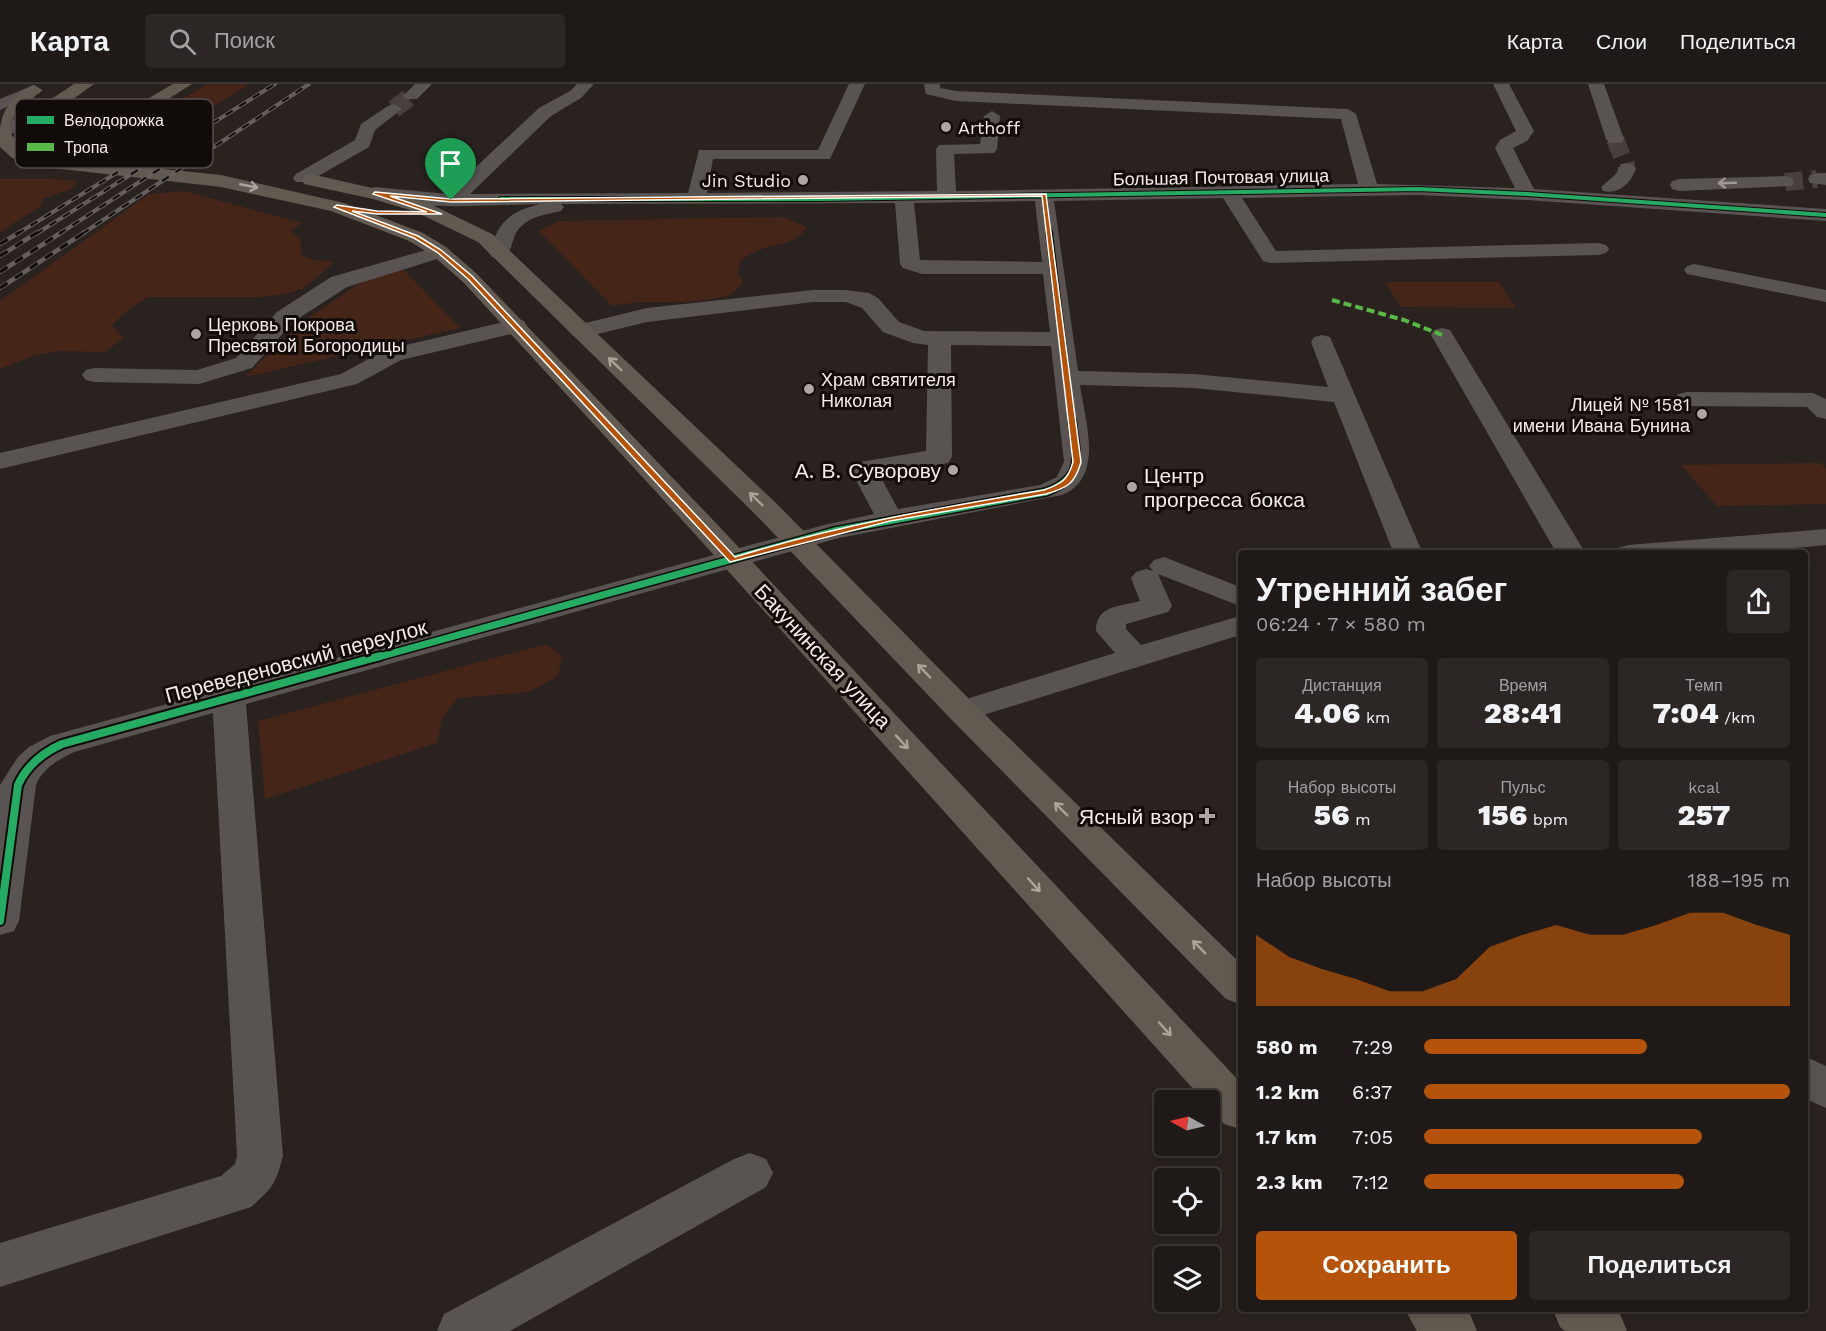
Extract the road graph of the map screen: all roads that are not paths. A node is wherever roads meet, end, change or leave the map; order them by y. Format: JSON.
{"nodes":[{"id":1,"x":87,"y":84,"type":"edge"},
{"id":2,"x":184,"y":84,"type":"edge"},
{"id":3,"x":424,"y":84,"type":"edge"},
{"id":4,"x":586,"y":84,"type":"edge"},
{"id":5,"x":857,"y":84,"type":"edge"},
{"id":6,"x":932,"y":84,"type":"edge"},
{"id":7,"x":1500,"y":84,"type":"edge"},
{"id":8,"x":1596,"y":84,"type":"edge"},
{"id":9,"x":40,"y":87,"type":"edge"},
{"id":10,"x":411,"y":96,"type":"tunnel mouth"},
{"id":11,"x":62,"y":98,"type":"edge"},
{"id":12,"x":24,"y":99,"type":"edge"},
{"id":13,"x":159,"y":99,"type":"edge"},
{"id":14,"x":0,"y":103,"type":"edge"},
{"id":15,"x":15,"y":106,"type":"edge"},
{"id":16,"x":394,"y":109,"type":"tunnel mouth"},
{"id":17,"x":992,"y":116,"type":"dead end"},
{"id":18,"x":1615,"y":139,"type":"tunnel mouth"},
{"id":19,"x":5,"y":149,"type":"edge"},
{"id":20,"x":213,"y":166,"type":"edge"},
{"id":21,"x":93,"y":168,"type":"edge"},
{"id":22,"x":1627,"y":168,"type":"dead end"},
{"id":23,"x":259,"y":171,"type":"dead end"},
{"id":24,"x":280,"y":174,"type":"dead end"},
{"id":25,"x":302,"y":178,"type":"junction"},
{"id":26,"x":1785,"y":182,"type":"tunnel mouth"},
{"id":27,"x":1610,"y":187,"type":"junction"},
{"id":28,"x":1369,"y":189,"type":"junction"},
{"id":29,"x":1229,"y":192,"type":"junction"},
{"id":30,"x":1527,"y":194,"type":"junction"},
{"id":31,"x":1044,"y":195,"type":"junction"},
{"id":32,"x":947,"y":196,"type":"junction"},
{"id":33,"x":1556,"y":196,"type":"junction"},
{"id":34,"x":904,"y":197,"type":"junction"},
{"id":35,"x":615,"y":199,"type":"junction"},
{"id":36,"x":696,"y":199,"type":"junction"},
{"id":37,"x":337,"y":207,"type":"junction"},
{"id":38,"x":445,"y":207,"type":"junction"},
{"id":39,"x":1826,"y":215,"type":"edge"},
{"id":40,"x":1599,"y":249,"type":"dead end"},
{"id":41,"x":440,"y":252,"type":"junction"},
{"id":42,"x":499,"y":253,"type":"junction"},
{"id":43,"x":1054,"y":268,"type":"junction"},
{"id":44,"x":1694,"y":270,"type":"dead end"},
{"id":45,"x":1826,"y":296,"type":"edge"},
{"id":46,"x":516,"y":327,"type":"junction"},
{"id":47,"x":581,"y":331,"type":"junction"},
{"id":48,"x":1442,"y":335,"type":"dead end"},
{"id":49,"x":940,"y":339,"type":"junction"},
{"id":50,"x":1063,"y":339,"type":"junction"},
{"id":51,"x":1322,"y":342,"type":"dead end"},
{"id":52,"x":94,"y":375,"type":"dead end"},
{"id":53,"x":1067,"y":378,"type":"junction"},
{"id":54,"x":1344,"y":396,"type":"junction"},
{"id":55,"x":1687,"y":399,"type":"dead end"},
{"id":56,"x":1826,"y":412,"type":"edge"},
{"id":57,"x":0,"y":461,"type":"edge"},
{"id":58,"x":890,"y":519,"type":"junction"},
{"id":59,"x":1826,"y":537,"type":"edge"},
{"id":60,"x":796,"y":541,"type":"junction"},
{"id":61,"x":1407,"y":550,"type":"edge"},
{"id":62,"x":1570,"y":550,"type":"edge"},
{"id":63,"x":1675,"y":550,"type":"edge"},
{"id":64,"x":734,"y":560,"type":"junction"},
{"id":65,"x":1238,"y":596,"type":"edge"},
{"id":66,"x":1238,"y":626,"type":"edge"},
{"id":67,"x":1136,"y":657,"type":"junction"},
{"id":68,"x":229,"y":698,"type":"junction"},
{"id":69,"x":962,"y":711,"type":"junction"},
{"id":70,"x":0,"y":921,"type":"edge"},
{"id":71,"x":1238,"y":986,"type":"edge"},
{"id":72,"x":1808,"y":1077,"type":"edge"},
{"id":73,"x":1826,"y":1090,"type":"edge"},
{"id":74,"x":1238,"y":1110,"type":"edge"},
{"id":75,"x":750,"y":1173,"type":"dead end"},
{"id":76,"x":0,"y":1265,"type":"edge"},
{"id":77,"x":1432,"y":1312,"type":"edge"},
{"id":78,"x":1580,"y":1312,"type":"edge"},
{"id":79,"x":462,"y":1331,"type":"edge"},
{"id":80,"x":1452,"y":1331,"type":"edge"},
{"id":81,"x":1602,"y":1331,"type":"edge"}],
"edges":[{"from":1,"to":11,"type":"main road"},
{"from":2,"to":13,"type":"main road"},
{"from":3,"to":10,"type":"street"},
{"from":4,"to":38,"type":"street"},
{"from":5,"to":36,"type":"street"},
{"from":6,"to":28,"type":"street"},
{"from":7,"to":30,"type":"street"},
{"from":8,"to":18,"type":"street"},
{"from":9,"to":12,"type":"main road"},
{"from":9,"to":14,"type":"street"},
{"from":15,"to":19,"type":"main road"},
{"from":16,"to":25,"type":"street"},
{"from":17,"to":32,"type":"street"},
{"from":20,"to":23,"type":"main road"},
{"from":21,"to":37,"type":"main road","name":"Бакунинская улица","one_way":true},
{"from":22,"to":27,"type":"street"},
{"from":24,"to":25,"type":"main road"},
{"from":25,"to":38,"type":"main road"},
{"from":26,"to":27,"type":"street","one_way":true},
{"from":27,"to":33,"type":"street"},
{"from":28,"to":29,"type":"street","name":"Большая Почтовая улица"},
{"from":28,"to":30,"type":"street","name":"Большая Почтовая улица"},
{"from":29,"to":31,"type":"street","name":"Большая Почтовая улица"},
{"from":29,"to":40,"type":"street"},
{"from":30,"to":33,"type":"street","name":"Большая Почтовая улица"},
{"from":31,"to":32,"type":"street","name":"Большая Почтовая улица"},
{"from":31,"to":43,"type":"street","name":"Переведеновский переулок"},
{"from":32,"to":34,"type":"street","name":"Большая Почтовая улица"},
{"from":33,"to":39,"type":"street","name":"Большая Почтовая улица"},
{"from":34,"to":36,"type":"street","name":"Большая Почтовая улица"},
{"from":34,"to":43,"type":"street"},
{"from":35,"to":36,"type":"street","name":"Большая Почтовая улица"},
{"from":35,"to":38,"type":"street","name":"Большая Почтовая улица"},
{"from":35,"to":42,"type":"street"},
{"from":37,"to":38,"type":"street","name":"Большая Почтовая улица"},
{"from":37,"to":41,"type":"main road","name":"Бакунинская улица"},
{"from":38,"to":42,"type":"main road"},
{"from":41,"to":46,"type":"main road","name":"Бакунинская улица"},
{"from":41,"to":52,"type":"street"},
{"from":42,"to":47,"type":"main road"},
{"from":43,"to":50,"type":"street","name":"Переведеновский переулок"},
{"from":44,"to":45,"type":"street"},
{"from":46,"to":57,"type":"street"},
{"from":46,"to":64,"type":"main road","name":"Бакунинская улица"},
{"from":47,"to":49,"type":"street"},
{"from":60,"to":47,"type":"main road","one_way":true},
{"from":48,"to":62,"type":"street"},
{"from":49,"to":50,"type":"street"},
{"from":49,"to":58,"type":"street"},
{"from":50,"to":53,"type":"street","name":"Переведеновский переулок"},
{"from":51,"to":54,"type":"street"},
{"from":53,"to":54,"type":"street"},
{"from":53,"to":58,"type":"street","name":"Переведеновский переулок"},
{"from":54,"to":61,"type":"street"},
{"from":55,"to":56,"type":"street"},
{"from":58,"to":60,"type":"street","name":"Переведеновский переулок"},
{"from":59,"to":63,"type":"street"},
{"from":60,"to":64,"type":"street","name":"Переведеновский переулок"},
{"from":69,"to":60,"type":"main road","one_way":true},
{"from":64,"to":68,"type":"street","name":"Переведеновский переулок"},
{"from":64,"to":74,"type":"main road","name":"Бакунинская улица","one_way":true},
{"from":65,"to":67,"type":"street"},
{"from":66,"to":67,"type":"street"},
{"from":67,"to":69,"type":"street"},
{"from":68,"to":70,"type":"street","name":"Переведеновский переулок"},
{"from":68,"to":76,"type":"street"},
{"from":71,"to":69,"type":"main road","one_way":true},
{"from":72,"to":73,"type":"street"},
{"from":75,"to":79,"type":"street"},
{"from":77,"to":80,"type":"main road"},
{"from":78,"to":81,"type":"main road"}]}
